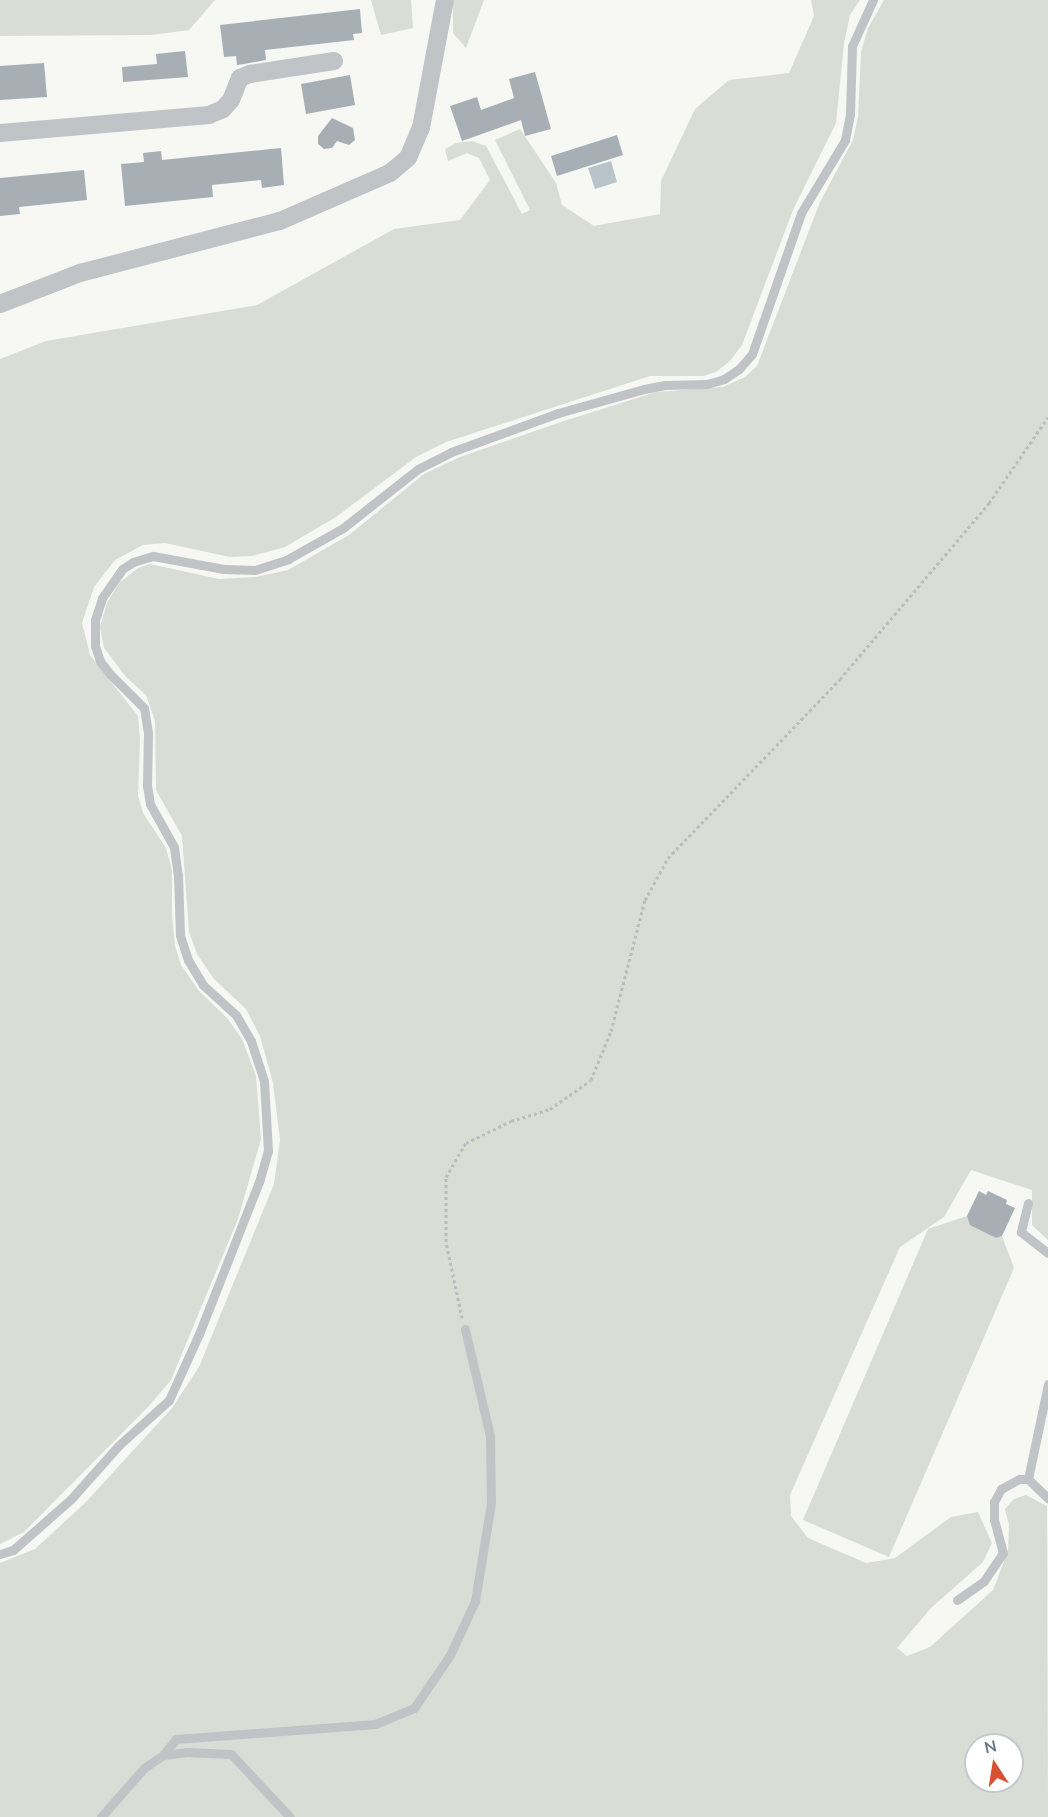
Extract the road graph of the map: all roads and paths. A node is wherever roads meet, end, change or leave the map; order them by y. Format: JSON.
{"nodes":[{"id":1,"x":445,"y":0,"type":"edge"},
{"id":2,"x":873,"y":0,"type":"edge"},
{"id":3,"x":334,"y":61,"type":"dead end"},
{"id":4,"x":0,"y":133,"type":"edge"},
{"id":5,"x":0,"y":304,"type":"edge"},
{"id":6,"x":1048,"y":417,"type":"edge"},
{"id":7,"x":1028,"y":1203,"type":"dead end"},
{"id":8,"x":1048,"y":1253,"type":"edge"},
{"id":9,"x":465,"y":1329,"type":"joint"},
{"id":10,"x":1048,"y":1384,"type":"edge"},
{"id":11,"x":1028,"y":1479,"type":"junction"},
{"id":12,"x":1048,"y":1498,"type":"edge"},
{"id":13,"x":0,"y":1554,"type":"edge"},
{"id":14,"x":957,"y":1600,"type":"dead end"},
{"id":15,"x":163,"y":1755,"type":"junction"},
{"id":16,"x":101,"y":1817,"type":"edge"},
{"id":17,"x":290,"y":1817,"type":"edge"}],
"edges":[{"from":1,"to":5,"type":"street"},
{"from":2,"to":13,"type":"lane"},
{"from":3,"to":4,"type":"street"},
{"from":6,"to":9,"type":"path"},
{"from":7,"to":8,"type":"lane"},
{"from":9,"to":15,"type":"lane"},
{"from":10,"to":11,"type":"lane"},
{"from":11,"to":12,"type":"lane"},
{"from":11,"to":14,"type":"lane"},
{"from":15,"to":16,"type":"lane"},
{"from":15,"to":17,"type":"lane"}]}
